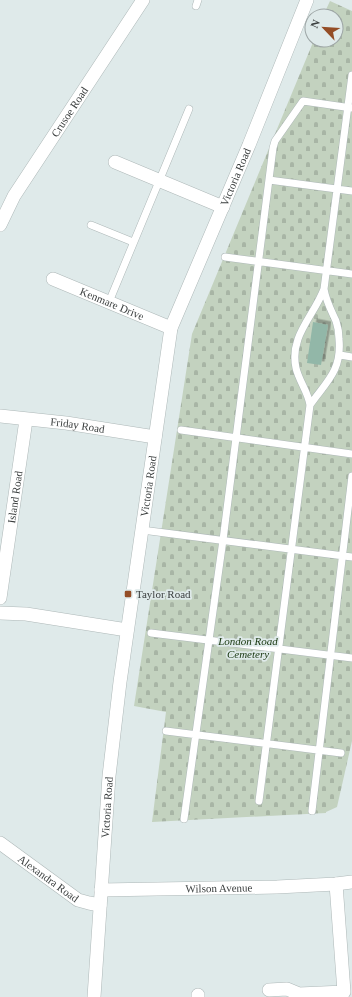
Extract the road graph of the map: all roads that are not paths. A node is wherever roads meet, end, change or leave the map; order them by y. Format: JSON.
{"nodes":[{"id":1,"x":143,"y":0,"type":"edge"},
{"id":2,"x":307,"y":0,"type":"edge"},
{"id":3,"x":352,"y":75,"type":"edge"},
{"id":4,"x":350,"y":108,"type":"edge"},
{"id":5,"x":189,"y":109,"type":"dead end"},
{"id":6,"x":115,"y":162,"type":"dead end"},
{"id":7,"x":269,"y":180,"type":"junction"},
{"id":8,"x":159,"y":181,"type":"junction"},
{"id":9,"x":338,"y":188,"type":"junction"},
{"id":10,"x":352,"y":190,"type":"edge"},
{"id":11,"x":223,"y":207,"type":"junction"},
{"id":12,"x":0,"y":225,"type":"edge"},
{"id":13,"x":91,"y":225,"type":"dead end"},
{"id":14,"x":133,"y":242,"type":"junction"},
{"id":15,"x":225,"y":257,"type":"dead end"},
{"id":16,"x":259,"y":262,"type":"junction"},
{"id":17,"x":326,"y":271,"type":"junction"},
{"id":18,"x":352,"y":274,"type":"edge"},
{"id":19,"x":53,"y":279,"type":"dead end"},
{"id":20,"x":324,"y":289,"type":"junction"},
{"id":21,"x":109,"y":302,"type":"junction"},
{"id":22,"x":171,"y":328,"type":"junction"},
{"id":23,"x":340,"y":355,"type":"junction"},
{"id":24,"x":352,"y":356,"type":"edge"},
{"id":25,"x":310,"y":405,"type":"junction"},
{"id":26,"x":0,"y":416,"type":"edge"},
{"id":27,"x":26,"y":420,"type":"junction"},
{"id":28,"x":181,"y":430,"type":"dead end"},
{"id":29,"x":155,"y":437,"type":"junction"},
{"id":30,"x":236,"y":438,"type":"junction"},
{"id":31,"x":304,"y":447,"type":"junction"},
{"id":32,"x":352,"y":454,"type":"edge"},
{"id":33,"x":352,"y":476,"type":"edge"},
{"id":34,"x":142,"y":530,"type":"junction"},
{"id":35,"x":223,"y":540,"type":"junction"},
{"id":36,"x":290,"y":549,"type":"junction"},
{"id":37,"x":343,"y":556,"type":"junction"},
{"id":38,"x":352,"y":557,"type":"edge"},
{"id":39,"x":0,"y":598,"type":"edge"},
{"id":40,"x":0,"y":613,"type":"edge"},
{"id":41,"x":128,"y":630,"type":"junction"},
{"id":42,"x":151,"y":633,"type":"dead end"},
{"id":43,"x":208,"y":640,"type":"junction"},
{"id":44,"x":278,"y":648,"type":"junction"},
{"id":45,"x":331,"y":655,"type":"junction"},
{"id":46,"x":352,"y":658,"type":"edge"},
{"id":47,"x":166,"y":731,"type":"dead end"},
{"id":48,"x":196,"y":734,"type":"junction"},
{"id":49,"x":266,"y":743,"type":"junction"},
{"id":50,"x":318,"y":750,"type":"junction"},
{"id":51,"x":341,"y":753,"type":"dead end"},
{"id":52,"x":259,"y":801,"type":"dead end"},
{"id":53,"x":312,"y":811,"type":"dead end"},
{"id":54,"x":184,"y":819,"type":"dead end"},
{"id":55,"x":0,"y":843,"type":"edge"},
{"id":56,"x":352,"y":882,"type":"edge"},
{"id":57,"x":336,"y":884,"type":"junction"},
{"id":58,"x":101,"y":890,"type":"junction"},
{"id":59,"x":100,"y":904,"type":"junction"},
{"id":60,"x":269,"y":990,"type":"dead end"},
{"id":61,"x":348,"y":992,"type":"edge"},
{"id":62,"x":94,"y":997,"type":"edge"}],
"edges":[{"from":1,"to":12,"type":"street","name":"Crusoe Road"},
{"from":2,"to":11,"type":"street","name":"Victoria Road"},
{"from":3,"to":4,"type":"lane"},
{"from":4,"to":7,"type":"lane"},
{"from":4,"to":9,"type":"lane"},
{"from":5,"to":8,"type":"lane"},
{"from":6,"to":8,"type":"street"},
{"from":7,"to":9,"type":"lane"},
{"from":7,"to":16,"type":"lane"},
{"from":8,"to":11,"type":"street"},
{"from":8,"to":14,"type":"lane"},
{"from":9,"to":10,"type":"lane"},
{"from":9,"to":17,"type":"lane"},
{"from":11,"to":22,"type":"street","name":"Victoria Road"},
{"from":13,"to":14,"type":"lane"},
{"from":14,"to":21,"type":"lane"},
{"from":15,"to":16,"type":"lane"},
{"from":16,"to":17,"type":"lane"},
{"from":16,"to":30,"type":"lane"},
{"from":17,"to":18,"type":"lane"},
{"from":17,"to":20,"type":"lane"},
{"from":19,"to":21,"type":"street","name":"Kenmare Drive"},
{"from":20,"to":23,"type":"lane"},
{"from":20,"to":25,"type":"lane"},
{"from":21,"to":22,"type":"street","name":"Kenmare Drive"},
{"from":22,"to":29,"type":"street","name":"Victoria Road"},
{"from":23,"to":24,"type":"lane"},
{"from":23,"to":25,"type":"lane"},
{"from":25,"to":31,"type":"lane"},
{"from":26,"to":27,"type":"street","name":"Friday Road"},
{"from":27,"to":29,"type":"street","name":"Friday Road"},
{"from":27,"to":39,"type":"street","name":"Island Road"},
{"from":28,"to":30,"type":"lane"},
{"from":29,"to":34,"type":"street","name":"Victoria Road"},
{"from":30,"to":31,"type":"lane"},
{"from":30,"to":35,"type":"lane"},
{"from":31,"to":32,"type":"lane"},
{"from":31,"to":36,"type":"lane"},
{"from":33,"to":37,"type":"lane"},
{"from":34,"to":35,"type":"lane"},
{"from":34,"to":41,"type":"street","name":"Victoria Road"},
{"from":35,"to":36,"type":"lane"},
{"from":35,"to":43,"type":"lane"},
{"from":36,"to":37,"type":"lane"},
{"from":36,"to":44,"type":"lane"},
{"from":37,"to":38,"type":"lane"},
{"from":37,"to":45,"type":"lane"},
{"from":40,"to":41,"type":"street"},
{"from":41,"to":58,"type":"street","name":"Victoria Road"},
{"from":42,"to":43,"type":"lane"},
{"from":43,"to":44,"type":"lane"},
{"from":43,"to":48,"type":"lane"},
{"from":44,"to":45,"type":"lane"},
{"from":44,"to":49,"type":"lane"},
{"from":45,"to":46,"type":"lane"},
{"from":45,"to":50,"type":"lane"},
{"from":47,"to":48,"type":"lane"},
{"from":48,"to":49,"type":"lane"},
{"from":48,"to":54,"type":"lane"},
{"from":49,"to":50,"type":"lane"},
{"from":49,"to":52,"type":"lane"},
{"from":50,"to":51,"type":"lane"},
{"from":50,"to":53,"type":"lane"},
{"from":55,"to":59,"type":"street","name":"Alexandra Road"},
{"from":56,"to":57,"type":"street","name":"Wilson Avenue"},
{"from":57,"to":58,"type":"street","name":"Wilson Avenue"},
{"from":57,"to":61,"type":"street"},
{"from":58,"to":59,"type":"street","name":"Victoria Road"},
{"from":59,"to":62,"type":"street","name":"Victoria Road"},
{"from":60,"to":61,"type":"street"}]}
